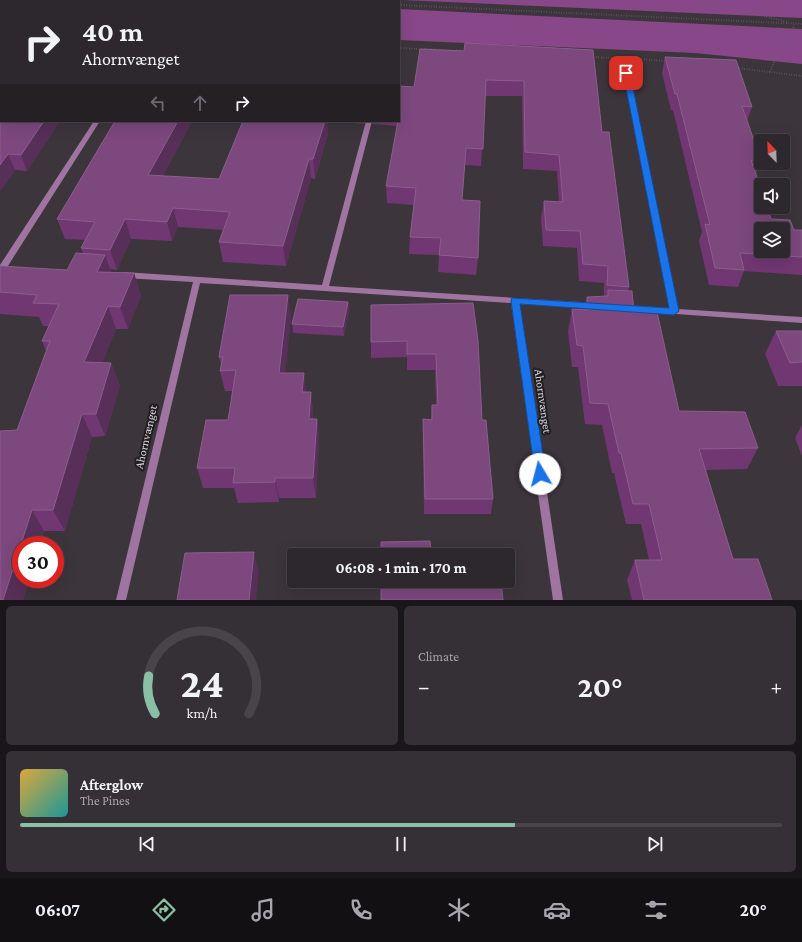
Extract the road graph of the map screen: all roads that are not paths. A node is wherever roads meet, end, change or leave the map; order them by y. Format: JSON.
{"nodes":[{"id":1,"x":626,"y":73,"type":"dead end"},
{"id":2,"x":96,"y":122,"type":"edge"},
{"id":3,"x":369,"y":122,"type":"edge"},
{"id":4,"x":4,"y":267,"type":"edge"},
{"id":5,"x":112,"y":274,"type":"edge"},
{"id":6,"x":197,"y":280,"type":"junction"},
{"id":7,"x":325,"y":287,"type":"junction"},
{"id":8,"x":515,"y":301,"type":"junction"},
{"id":9,"x":674,"y":311,"type":"junction"},
{"id":10,"x":802,"y":320,"type":"edge"},
{"id":11,"x":121,"y":600,"type":"edge"},
{"id":12,"x":558,"y":600,"type":"edge"}],
"edges":[{"from":1,"to":9,"type":"street"},
{"from":2,"to":4,"type":"street"},
{"from":3,"to":7,"type":"street"},
{"from":5,"to":6,"type":"street"},
{"from":6,"to":7,"type":"street"},
{"from":6,"to":11,"type":"street","name":"Ahornvænget"},
{"from":7,"to":8,"type":"street"},
{"from":8,"to":9,"type":"street"},
{"from":8,"to":12,"type":"street","name":"Ahornvænget"},
{"from":9,"to":10,"type":"street"}]}
